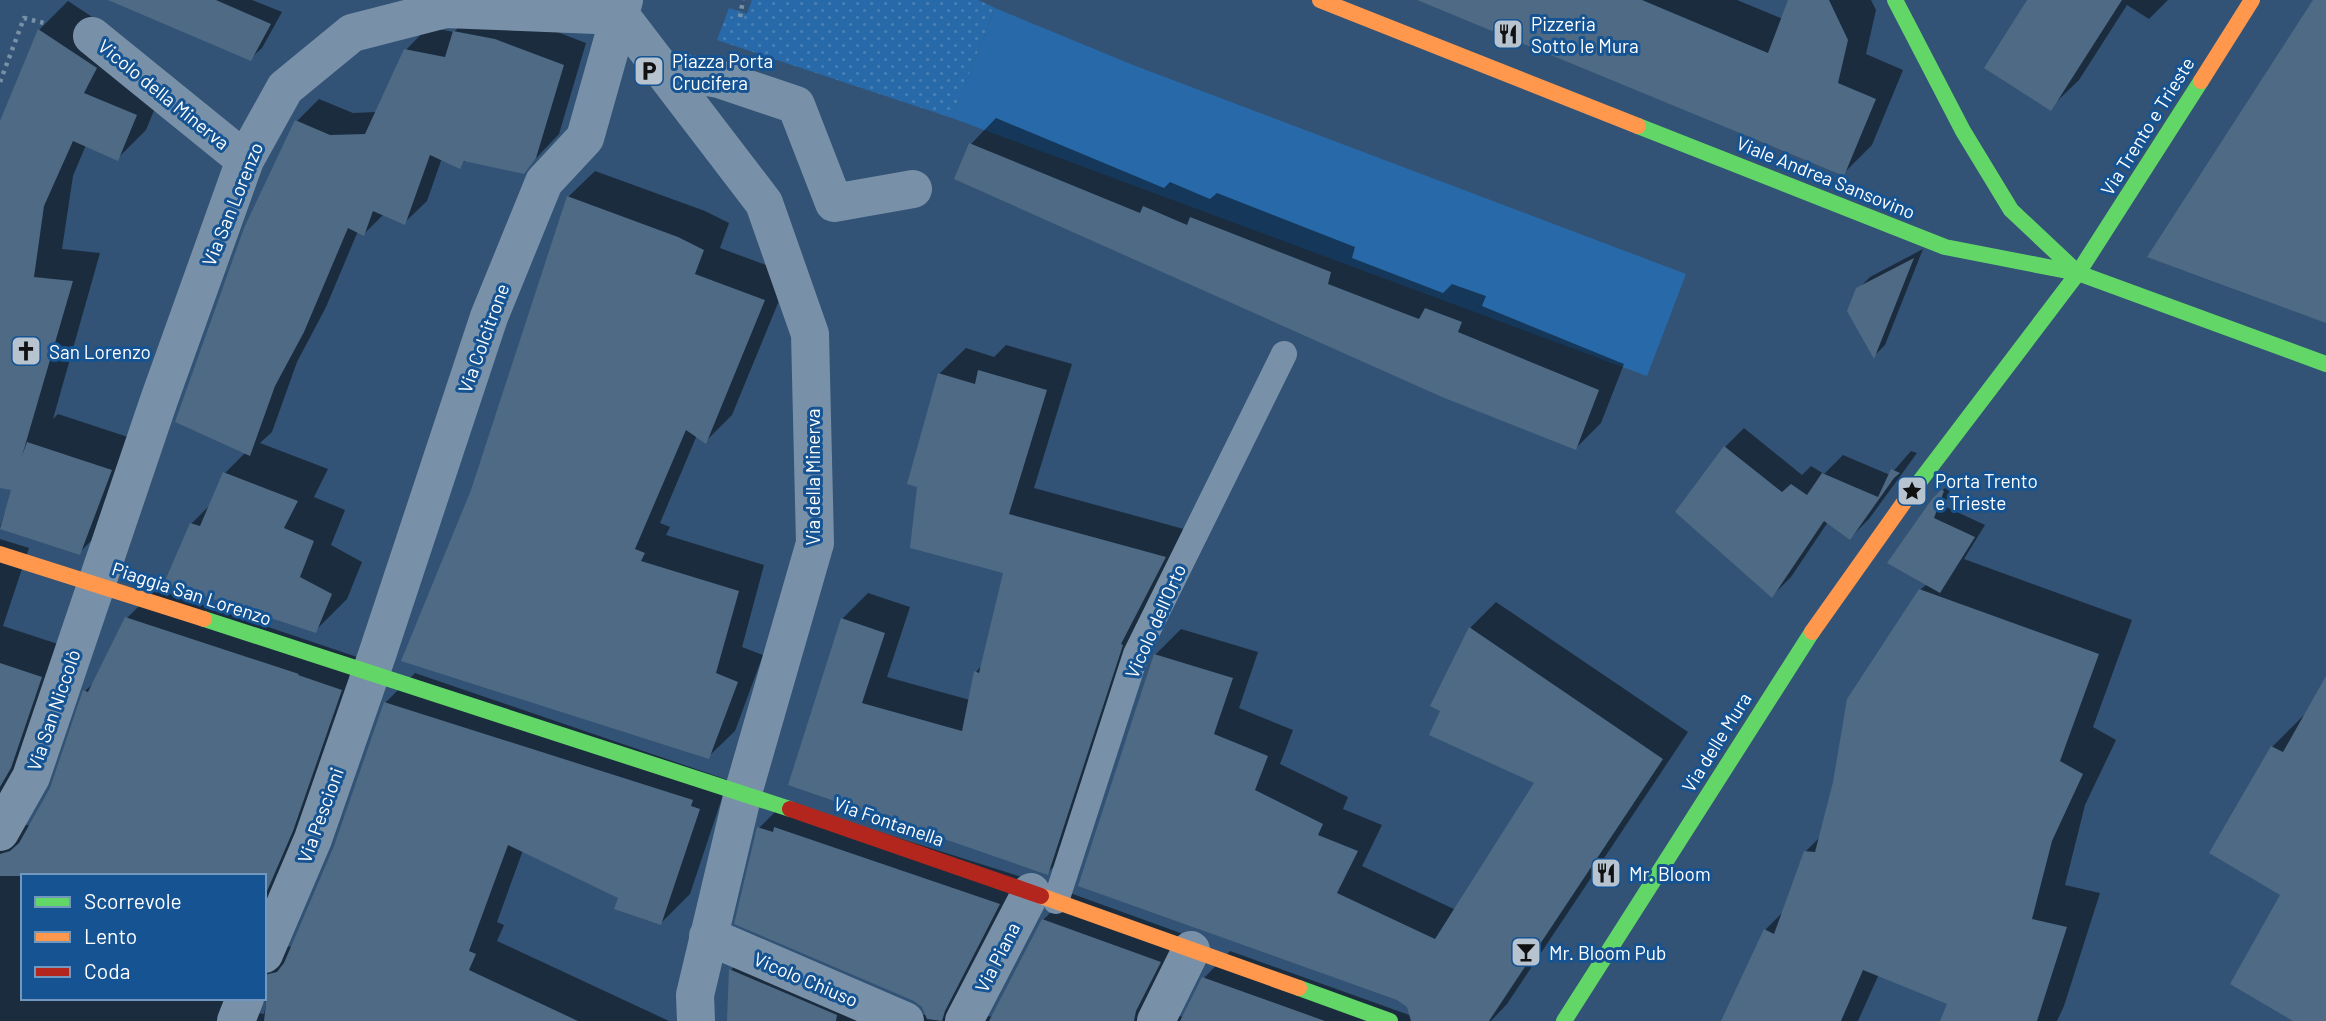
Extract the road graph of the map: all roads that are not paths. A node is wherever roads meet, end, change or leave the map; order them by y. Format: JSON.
{"nodes":[{"id":1,"x":1320,"y":0,"type":"edge"},
{"id":2,"x":1895,"y":0,"type":"edge"},
{"id":3,"x":2252,"y":0,"type":"edge"},
{"id":4,"x":622,"y":8,"type":"edge"},
{"id":5,"x":92,"y":36,"type":"road end"},
{"id":6,"x":661,"y":69,"type":"junction"},
{"id":7,"x":246,"y":160,"type":"junction"},
{"id":8,"x":913,"y":190,"type":"dead end"},
{"id":9,"x":2078,"y":274,"type":"junction"},
{"id":10,"x":1284,"y":354,"type":"dead end"},
{"id":11,"x":2326,"y":365,"type":"edge"},
{"id":12,"x":0,"y":554,"type":"edge"},
{"id":13,"x":95,"y":583,"type":"junction"},
{"id":14,"x":370,"y":674,"type":"junction"},
{"id":15,"x":743,"y":793,"type":"junction"},
{"id":16,"x":0,"y":832,"type":"edge"},
{"id":17,"x":1043,"y":897,"type":"junction"},
{"id":18,"x":708,"y":936,"type":"junction"},
{"id":19,"x":266,"y":949,"type":"edge"},
{"id":20,"x":1191,"y":950,"type":"junction"},
{"id":21,"x":244,"y":1000,"type":"edge"},
{"id":22,"x":236,"y":1021,"type":"edge"},
{"id":23,"x":696,"y":1021,"type":"edge"},
{"id":24,"x":905,"y":1021,"type":"edge"},
{"id":25,"x":964,"y":1021,"type":"edge"},
{"id":26,"x":1156,"y":1021,"type":"edge"},
{"id":27,"x":1390,"y":1021,"type":"edge"},
{"id":28,"x":1564,"y":1021,"type":"edge"}],
"edges":[{"from":1,"to":9,"type":"street","name":"Viale Andrea Sansovino"},
{"from":2,"to":9,"type":"street"},
{"from":3,"to":9,"type":"street","name":"Via Trento e Trieste"},
{"from":4,"to":6,"type":"street","name":"Via della Minerva"},
{"from":4,"to":7,"type":"street","name":"Via San Lorenzo"},
{"from":4,"to":14,"type":"street","name":"Via Colcitrone"},
{"from":5,"to":7,"type":"street","name":"Vicolo della Minerva"},
{"from":6,"to":8,"type":"street"},
{"from":6,"to":15,"type":"street","name":"Via della Minerva"},
{"from":7,"to":13,"type":"street","name":"Via San Lorenzo"},
{"from":9,"to":11,"type":"street","name":"Viale Andrea Sansovino"},
{"from":9,"to":28,"type":"street","name":"Via delle Mura"},
{"from":10,"to":17,"type":"lane","name":"Vicolo dell'Orto"},
{"from":12,"to":13,"type":"street","name":"Piaggia San Lorenzo"},
{"from":13,"to":14,"type":"street","name":"Piaggia San Lorenzo"},
{"from":13,"to":16,"type":"street","name":"Via San Niccolò"},
{"from":14,"to":15,"type":"street","name":"Via Fontanella"},
{"from":14,"to":19,"type":"street","name":"Via Pescioni"},
{"from":15,"to":17,"type":"street","name":"Via Fontanella"},
{"from":15,"to":18,"type":"street","name":"Via della Minerva"},
{"from":17,"to":20,"type":"street","name":"Via Fontanella"},
{"from":17,"to":25,"type":"street","name":"Via Piana"},
{"from":18,"to":23,"type":"street","name":"Via della Minerva"},
{"from":18,"to":24,"type":"street","name":"Vicolo Chiuso"},
{"from":20,"to":26,"type":"street"},
{"from":20,"to":27,"type":"street","name":"Via Fontanella"},
{"from":21,"to":22,"type":"street"}]}
